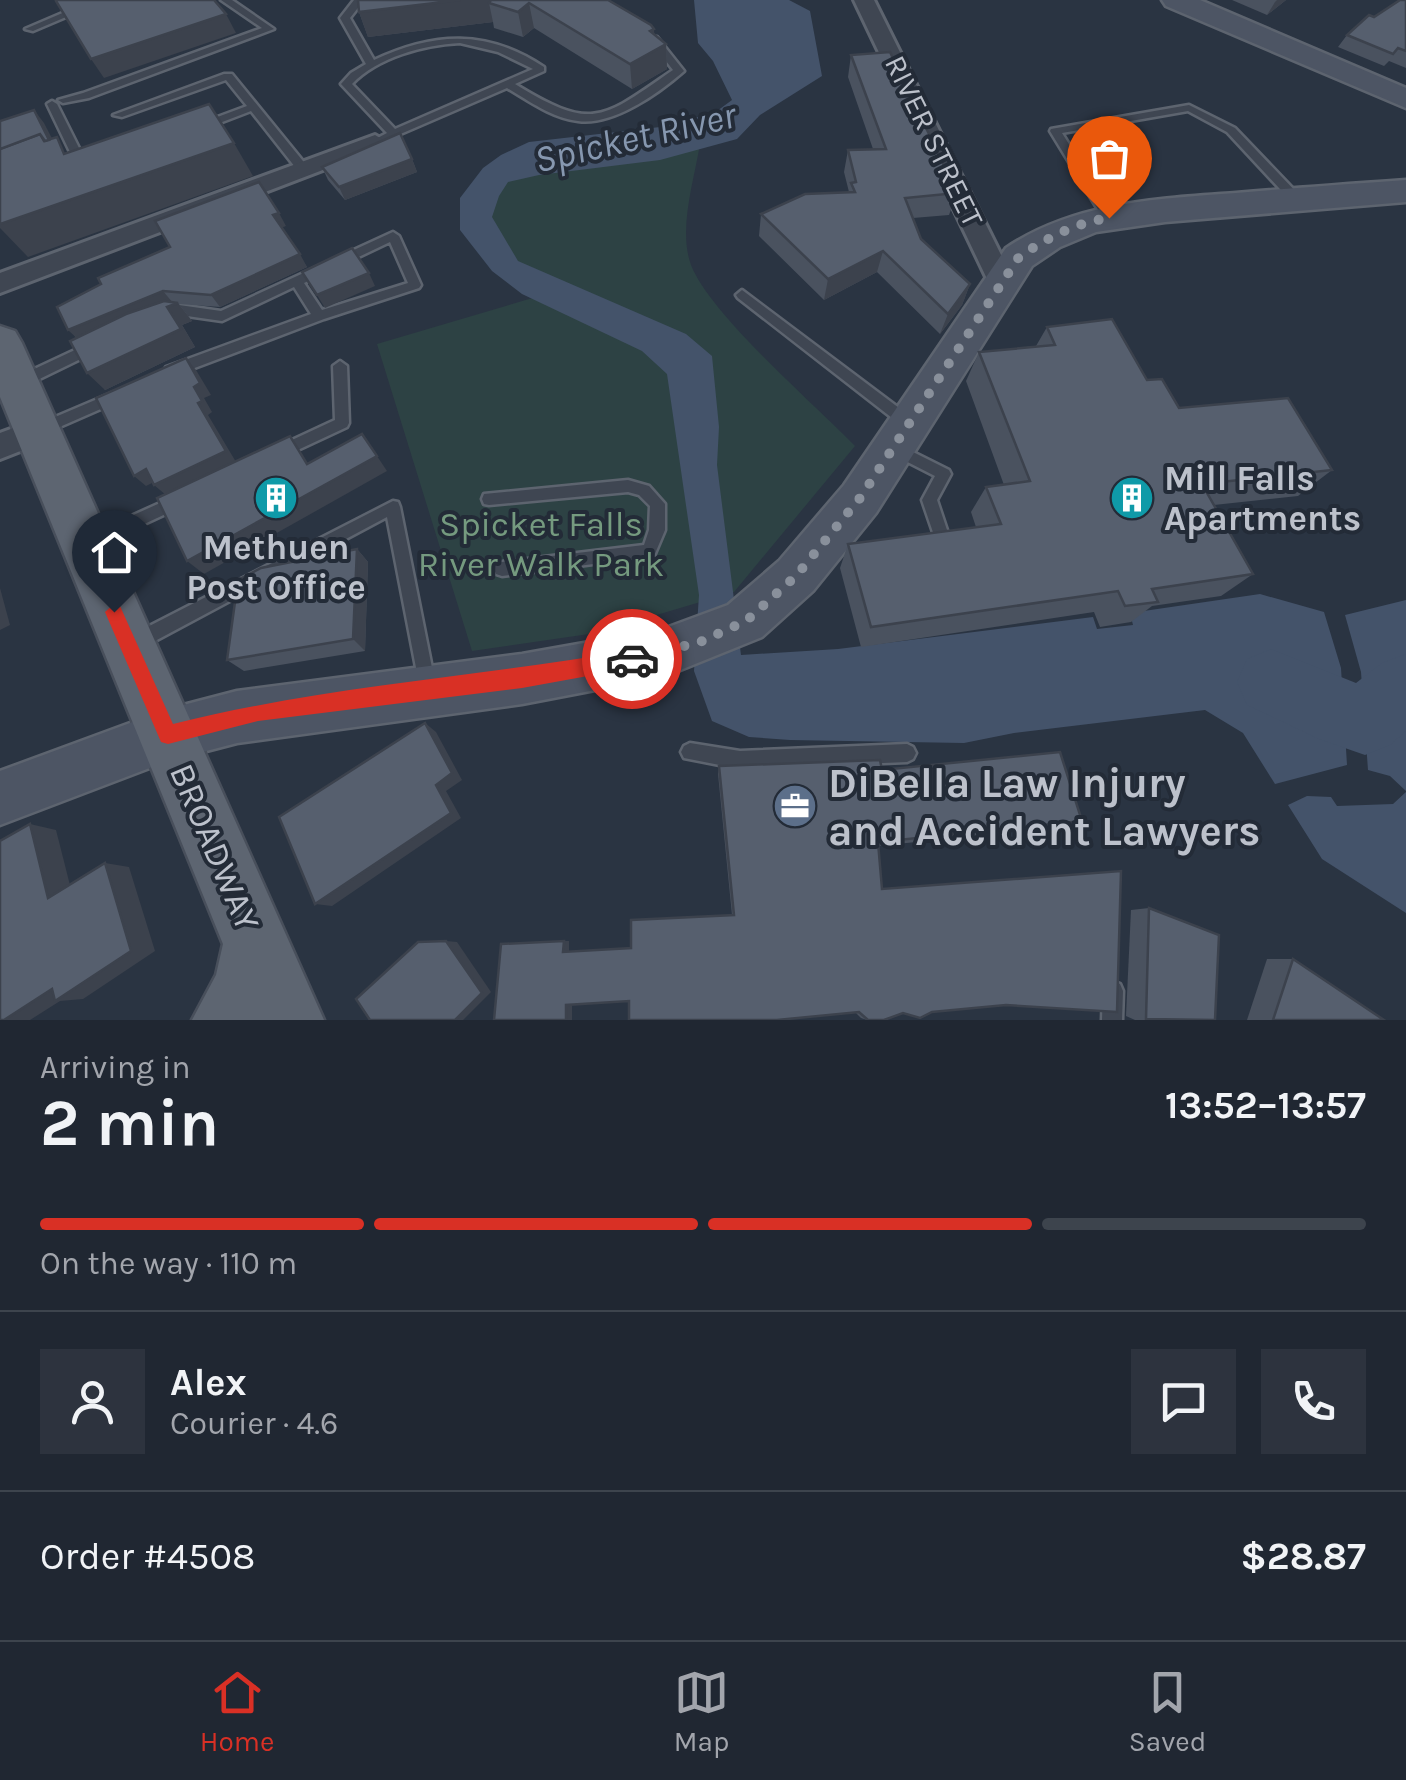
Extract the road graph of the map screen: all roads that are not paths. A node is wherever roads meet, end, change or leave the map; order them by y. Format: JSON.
{"nodes":[{"id":1,"x":101,"y":0,"type":"edge"},
{"id":2,"x":226,"y":0,"type":"edge"},
{"id":3,"x":359,"y":0,"type":"edge"},
{"id":4,"x":864,"y":0,"type":"edge"},
{"id":5,"x":1176,"y":0,"type":"edge"},
{"id":6,"x":30,"y":29,"type":"dead end"},
{"id":7,"x":646,"y":30,"type":"edge"},
{"id":8,"x":371,"y":64,"type":"junction"},
{"id":9,"x":508,"y":84,"type":"junction"},
{"id":10,"x":1406,"y":99,"type":"edge"},
{"id":11,"x":253,"y":107,"type":"junction"},
{"id":12,"x":118,"y":116,"type":"dead end"},
{"id":13,"x":184,"y":133,"type":"edge"},
{"id":14,"x":384,"y":138,"type":"junction"},
{"id":15,"x":46,"y":168,"type":"edge"},
{"id":16,"x":302,"y":169,"type":"junction"},
{"id":17,"x":1406,"y":190,"type":"edge"},
{"id":18,"x":1296,"y":200,"type":"junction"},
{"id":19,"x":1109,"y":218,"type":"junction"},
{"id":20,"x":296,"y":280,"type":"junction"},
{"id":21,"x":1002,"y":283,"type":"junction"},
{"id":22,"x":0,"y":284,"type":"edge"},
{"id":23,"x":742,"y":294,"type":"dead end"},
{"id":24,"x":319,"y":316,"type":"junction"},
{"id":25,"x":150,"y":320,"type":"edge"},
{"id":26,"x":105,"y":340,"type":"edge"},
{"id":27,"x":340,"y":366,"type":"dead end"},
{"id":28,"x":148,"y":381,"type":"edge"},
{"id":29,"x":132,"y":389,"type":"edge"},
{"id":30,"x":11,"y":399,"type":"edge"},
{"id":31,"x":901,"y":436,"type":"junction"},
{"id":32,"x":274,"y":455,"type":"edge"},
{"id":33,"x":189,"y":496,"type":"edge"},
{"id":34,"x":489,"y":499,"type":"dead end"},
{"id":35,"x":942,"y":539,"type":"edge"},
{"id":36,"x":84,"y":545,"type":"junction"},
{"id":37,"x":502,"y":569,"type":"dead end"},
{"id":38,"x":128,"y":646,"type":"junction"},
{"id":39,"x":429,"y":692,"type":"junction"},
{"id":40,"x":168,"y":735,"type":"junction"},
{"id":41,"x":690,"y":752,"type":"dead end"},
{"id":42,"x":907,"y":752,"type":"dead end"},
{"id":43,"x":0,"y":798,"type":"edge"},
{"id":44,"x":256,"y":945,"type":"junction"},
{"id":45,"x":1114,"y":971,"type":"edge"},
{"id":46,"x":226,"y":1020,"type":"edge"},
{"id":47,"x":289,"y":1020,"type":"edge"},
{"id":48,"x":1112,"y":1020,"type":"edge"}],
"edges":[{"from":1,"to":6,"type":"lane"},
{"from":2,"to":15,"type":"lane"},
{"from":3,"to":8,"type":"lane"},
{"from":4,"to":21,"type":"street","name":"RIVER STREET"},
{"from":5,"to":10,"type":"main road"},
{"from":7,"to":9,"type":"lane"},
{"from":8,"to":9,"type":"lane"},
{"from":8,"to":14,"type":"lane"},
{"from":9,"to":14,"type":"lane"},
{"from":11,"to":12,"type":"lane"},
{"from":11,"to":13,"type":"lane"},
{"from":11,"to":16,"type":"lane"},
{"from":14,"to":16,"type":"street"},
{"from":16,"to":22,"type":"street"},
{"from":17,"to":18,"type":"main road"},
{"from":18,"to":19,"type":"main road"},
{"from":18,"to":19,"type":"lane"},
{"from":19,"to":21,"type":"main road"},
{"from":20,"to":24,"type":"lane"},
{"from":20,"to":24,"type":"lane"},
{"from":20,"to":25,"type":"lane"},
{"from":21,"to":31,"type":"main road"},
{"from":23,"to":31,"type":"lane"},
{"from":24,"to":28,"type":"lane"},
{"from":26,"to":30,"type":"lane"},
{"from":27,"to":32,"type":"lane"},
{"from":29,"to":30,"type":"lane"},
{"from":30,"to":36,"type":"main road","name":"BROADWAY"},
{"from":31,"to":35,"type":"lane"},
{"from":31,"to":39,"type":"main road"},
{"from":33,"to":36,"type":"lane"},
{"from":34,"to":37,"type":"lane"},
{"from":36,"to":38,"type":"main road","name":"BROADWAY"},
{"from":38,"to":39,"type":"lane"},
{"from":38,"to":40,"type":"main road","name":"BROADWAY"},
{"from":39,"to":40,"type":"main road"},
{"from":40,"to":43,"type":"main road"},
{"from":40,"to":44,"type":"main road","name":"BROADWAY"},
{"from":41,"to":42,"type":"lane"},
{"from":44,"to":46,"type":"main road"},
{"from":44,"to":47,"type":"main road","name":"BROADWAY"},
{"from":45,"to":48,"type":"lane"}]}
